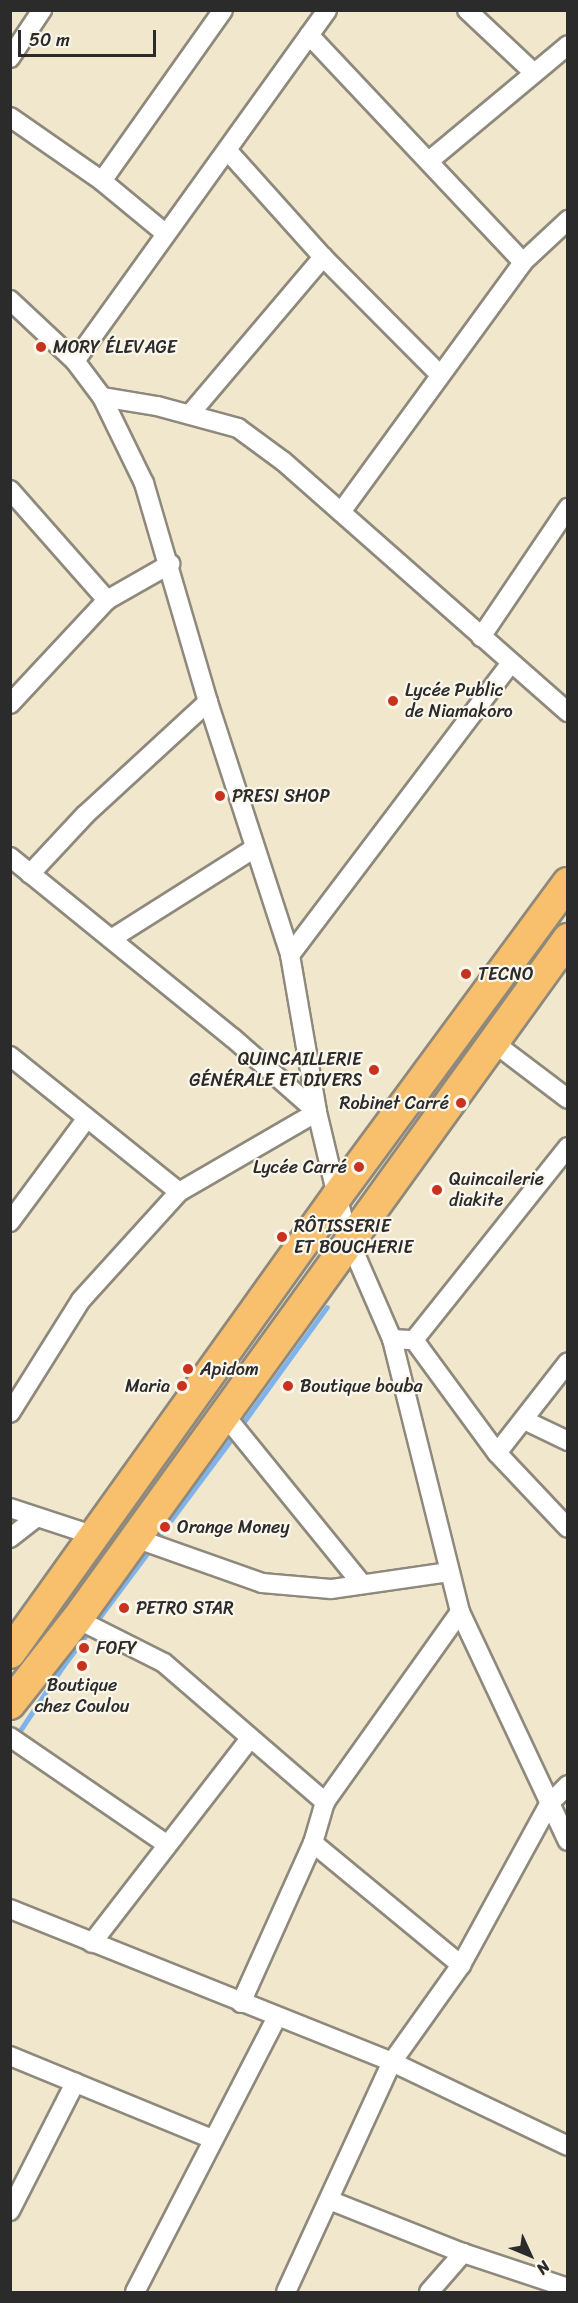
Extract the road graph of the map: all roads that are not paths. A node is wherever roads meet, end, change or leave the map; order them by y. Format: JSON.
{"nodes":[{"id":1,"x":42,"y":10,"type":"edge"},
{"id":2,"x":223,"y":10,"type":"edge"},
{"id":3,"x":327,"y":10,"type":"edge"},
{"id":4,"x":467,"y":10,"type":"edge"},
{"id":5,"x":309,"y":35,"type":"junction"},
{"id":6,"x":567,"y":46,"type":"edge"},
{"id":7,"x":10,"y":58,"type":"edge"},
{"id":8,"x":534,"y":73,"type":"junction"},
{"id":9,"x":10,"y":117,"type":"edge"},
{"id":10,"x":227,"y":150,"type":"junction"},
{"id":11,"x":429,"y":162,"type":"junction"},
{"id":12,"x":102,"y":181,"type":"junction"},
{"id":13,"x":567,"y":220,"type":"edge"},
{"id":14,"x":166,"y":234,"type":"junction"},
{"id":15,"x":323,"y":257,"type":"junction"},
{"id":16,"x":523,"y":262,"type":"junction"},
{"id":17,"x":10,"y":300,"type":"edge"},
{"id":18,"x":75,"y":361,"type":"junction"},
{"id":19,"x":440,"y":375,"type":"junction"},
{"id":20,"x":102,"y":397,"type":"junction"},
{"id":21,"x":190,"y":414,"type":"junction"},
{"id":22,"x":10,"y":490,"type":"edge"},
{"id":23,"x":567,"y":508,"type":"edge"},
{"id":24,"x":341,"y":512,"type":"junction"},
{"id":25,"x":170,"y":564,"type":"junction"},
{"id":26,"x":107,"y":600,"type":"junction"},
{"id":27,"x":481,"y":637,"type":"junction"},
{"id":28,"x":511,"y":663,"type":"junction"},
{"id":29,"x":208,"y":702,"type":"junction"},
{"id":30,"x":10,"y":704,"type":"edge"},
{"id":31,"x":567,"y":712,"type":"edge"},
{"id":32,"x":255,"y":848,"type":"junction"},
{"id":33,"x":10,"y":857,"type":"edge"},
{"id":34,"x":30,"y":874,"type":"junction"},
{"id":35,"x":567,"y":884,"type":"edge"},
{"id":36,"x":111,"y":939,"type":"junction"},
{"id":37,"x":567,"y":939,"type":"edge"},
{"id":38,"x":290,"y":955,"type":"junction"},
{"id":39,"x":493,"y":1042,"type":"junction"},
{"id":40,"x":10,"y":1056,"type":"edge"},
{"id":41,"x":567,"y":1099,"type":"edge"},
{"id":42,"x":317,"y":1112,"type":"junction"},
{"id":43,"x":87,"y":1118,"type":"junction"},
{"id":44,"x":567,"y":1147,"type":"edge"},
{"id":45,"x":179,"y":1192,"type":"junction"},
{"id":46,"x":337,"y":1196,"type":"junction"},
{"id":47,"x":10,"y":1222,"type":"edge"},
{"id":48,"x":349,"y":1240,"type":"junction"},
{"id":49,"x":392,"y":1339,"type":"junction"},
{"id":50,"x":414,"y":1340,"type":"junction"},
{"id":51,"x":567,"y":1362,"type":"edge"},
{"id":52,"x":10,"y":1413,"type":"edge"},
{"id":53,"x":223,"y":1413,"type":"junction"},
{"id":54,"x":524,"y":1420,"type":"junction"},
{"id":55,"x":567,"y":1441,"type":"edge"},
{"id":56,"x":497,"y":1453,"type":"junction"},
{"id":57,"x":10,"y":1508,"type":"edge"},
{"id":58,"x":34,"y":1519,"type":"junction"},
{"id":59,"x":567,"y":1528,"type":"edge"},
{"id":60,"x":95,"y":1536,"type":"junction"},
{"id":61,"x":10,"y":1538,"type":"edge"},
{"id":62,"x":135,"y":1538,"type":"junction"},
{"id":63,"x":449,"y":1572,"type":"junction"},
{"id":64,"x":362,"y":1584,"type":"junction"},
{"id":65,"x":460,"y":1612,"type":"junction"},
{"id":66,"x":77,"y":1619,"type":"junction"},
{"id":67,"x":10,"y":1653,"type":"edge"},
{"id":68,"x":10,"y":1704,"type":"edge"},
{"id":69,"x":10,"y":1737,"type":"edge"},
{"id":70,"x":249,"y":1740,"type":"junction"},
{"id":71,"x":567,"y":1785,"type":"edge"},
{"id":72,"x":325,"y":1802,"type":"junction"},
{"id":73,"x":549,"y":1804,"type":"junction"},
{"id":74,"x":567,"y":1841,"type":"edge"},
{"id":75,"x":313,"y":1843,"type":"junction"},
{"id":76,"x":166,"y":1844,"type":"junction"},
{"id":77,"x":10,"y":1909,"type":"edge"},
{"id":78,"x":92,"y":1942,"type":"junction"},
{"id":79,"x":461,"y":1965,"type":"junction"},
{"id":80,"x":241,"y":2003,"type":"junction"},
{"id":81,"x":277,"y":2017,"type":"junction"},
{"id":82,"x":10,"y":2056,"type":"edge"},
{"id":83,"x":392,"y":2062,"type":"junction"},
{"id":84,"x":75,"y":2083,"type":"junction"},
{"id":85,"x":212,"y":2139,"type":"junction"},
{"id":86,"x":567,"y":2146,"type":"edge"},
{"id":87,"x":329,"y":2200,"type":"junction"},
{"id":88,"x":10,"y":2211,"type":"edge"},
{"id":89,"x":463,"y":2253,"type":"junction"},
{"id":90,"x":567,"y":2288,"type":"edge"},
{"id":91,"x":135,"y":2292,"type":"edge"},
{"id":92,"x":286,"y":2292,"type":"edge"},
{"id":93,"x":429,"y":2292,"type":"edge"}],
"edges":[{"from":1,"to":7,"type":"street"},
{"from":2,"to":12,"type":"street"},
{"from":3,"to":5,"type":"street"},
{"from":4,"to":8,"type":"street"},
{"from":5,"to":10,"type":"street"},
{"from":5,"to":11,"type":"street"},
{"from":6,"to":8,"type":"street"},
{"from":6,"to":11,"type":"street"},
{"from":8,"to":11,"type":"street"},
{"from":9,"to":12,"type":"street"},
{"from":10,"to":14,"type":"street"},
{"from":10,"to":15,"type":"street"},
{"from":11,"to":16,"type":"street"},
{"from":12,"to":14,"type":"street"},
{"from":13,"to":16,"type":"street"},
{"from":14,"to":18,"type":"street"},
{"from":15,"to":19,"type":"street"},
{"from":15,"to":21,"type":"street"},
{"from":16,"to":19,"type":"street"},
{"from":17,"to":18,"type":"street"},
{"from":18,"to":20,"type":"street"},
{"from":19,"to":24,"type":"street"},
{"from":20,"to":21,"type":"street"},
{"from":20,"to":25,"type":"street"},
{"from":21,"to":24,"type":"street"},
{"from":22,"to":26,"type":"street"},
{"from":23,"to":27,"type":"street"},
{"from":24,"to":27,"type":"street"},
{"from":25,"to":26,"type":"street"},
{"from":25,"to":29,"type":"street"},
{"from":26,"to":30,"type":"street"},
{"from":27,"to":28,"type":"street"},
{"from":28,"to":31,"type":"street"},
{"from":28,"to":38,"type":"street"},
{"from":29,"to":32,"type":"street"},
{"from":29,"to":34,"type":"street"},
{"from":32,"to":36,"type":"street"},
{"from":32,"to":38,"type":"street"},
{"from":33,"to":34,"type":"street"},
{"from":34,"to":36,"type":"street"},
{"from":35,"to":46,"type":"main road"},
{"from":36,"to":42,"type":"street"},
{"from":37,"to":39,"type":"main road"},
{"from":38,"to":42,"type":"street"},
{"from":39,"to":41,"type":"street"},
{"from":39,"to":48,"type":"main road"},
{"from":40,"to":43,"type":"street"},
{"from":42,"to":45,"type":"street"},
{"from":42,"to":46,"type":"street"},
{"from":43,"to":45,"type":"street"},
{"from":43,"to":47,"type":"street"},
{"from":44,"to":50,"type":"street"},
{"from":45,"to":52,"type":"street"},
{"from":46,"to":48,"type":"street"},
{"from":46,"to":60,"type":"main road"},
{"from":48,"to":49,"type":"street"},
{"from":48,"to":53,"type":"main road"},
{"from":49,"to":50,"type":"street"},
{"from":49,"to":63,"type":"street"},
{"from":50,"to":56,"type":"street"},
{"from":51,"to":54,"type":"street"},
{"from":53,"to":62,"type":"main road"},
{"from":53,"to":64,"type":"street"},
{"from":54,"to":55,"type":"street"},
{"from":54,"to":56,"type":"street"},
{"from":56,"to":59,"type":"street"},
{"from":57,"to":58,"type":"street"},
{"from":58,"to":60,"type":"street"},
{"from":58,"to":61,"type":"street"},
{"from":60,"to":67,"type":"main road"},
{"from":62,"to":64,"type":"street"},
{"from":62,"to":66,"type":"main road"},
{"from":63,"to":64,"type":"street"},
{"from":63,"to":65,"type":"street"},
{"from":65,"to":72,"type":"street"},
{"from":65,"to":73,"type":"street"},
{"from":66,"to":68,"type":"main road"},
{"from":66,"to":70,"type":"street"},
{"from":69,"to":76,"type":"street"},
{"from":70,"to":72,"type":"street"},
{"from":70,"to":76,"type":"street"},
{"from":71,"to":73,"type":"street"},
{"from":72,"to":75,"type":"street"},
{"from":73,"to":74,"type":"street"},
{"from":73,"to":79,"type":"street"},
{"from":75,"to":79,"type":"street"},
{"from":75,"to":80,"type":"street"},
{"from":76,"to":78,"type":"street"},
{"from":77,"to":78,"type":"street"},
{"from":78,"to":80,"type":"street"},
{"from":79,"to":83,"type":"street"},
{"from":80,"to":81,"type":"street"},
{"from":81,"to":83,"type":"street"},
{"from":81,"to":85,"type":"street"},
{"from":82,"to":84,"type":"street"},
{"from":83,"to":86,"type":"street"},
{"from":83,"to":87,"type":"street"},
{"from":84,"to":85,"type":"street"},
{"from":84,"to":88,"type":"street"},
{"from":85,"to":91,"type":"street"},
{"from":87,"to":89,"type":"street"},
{"from":87,"to":92,"type":"street"},
{"from":89,"to":90,"type":"street"},
{"from":89,"to":93,"type":"street"}]}
